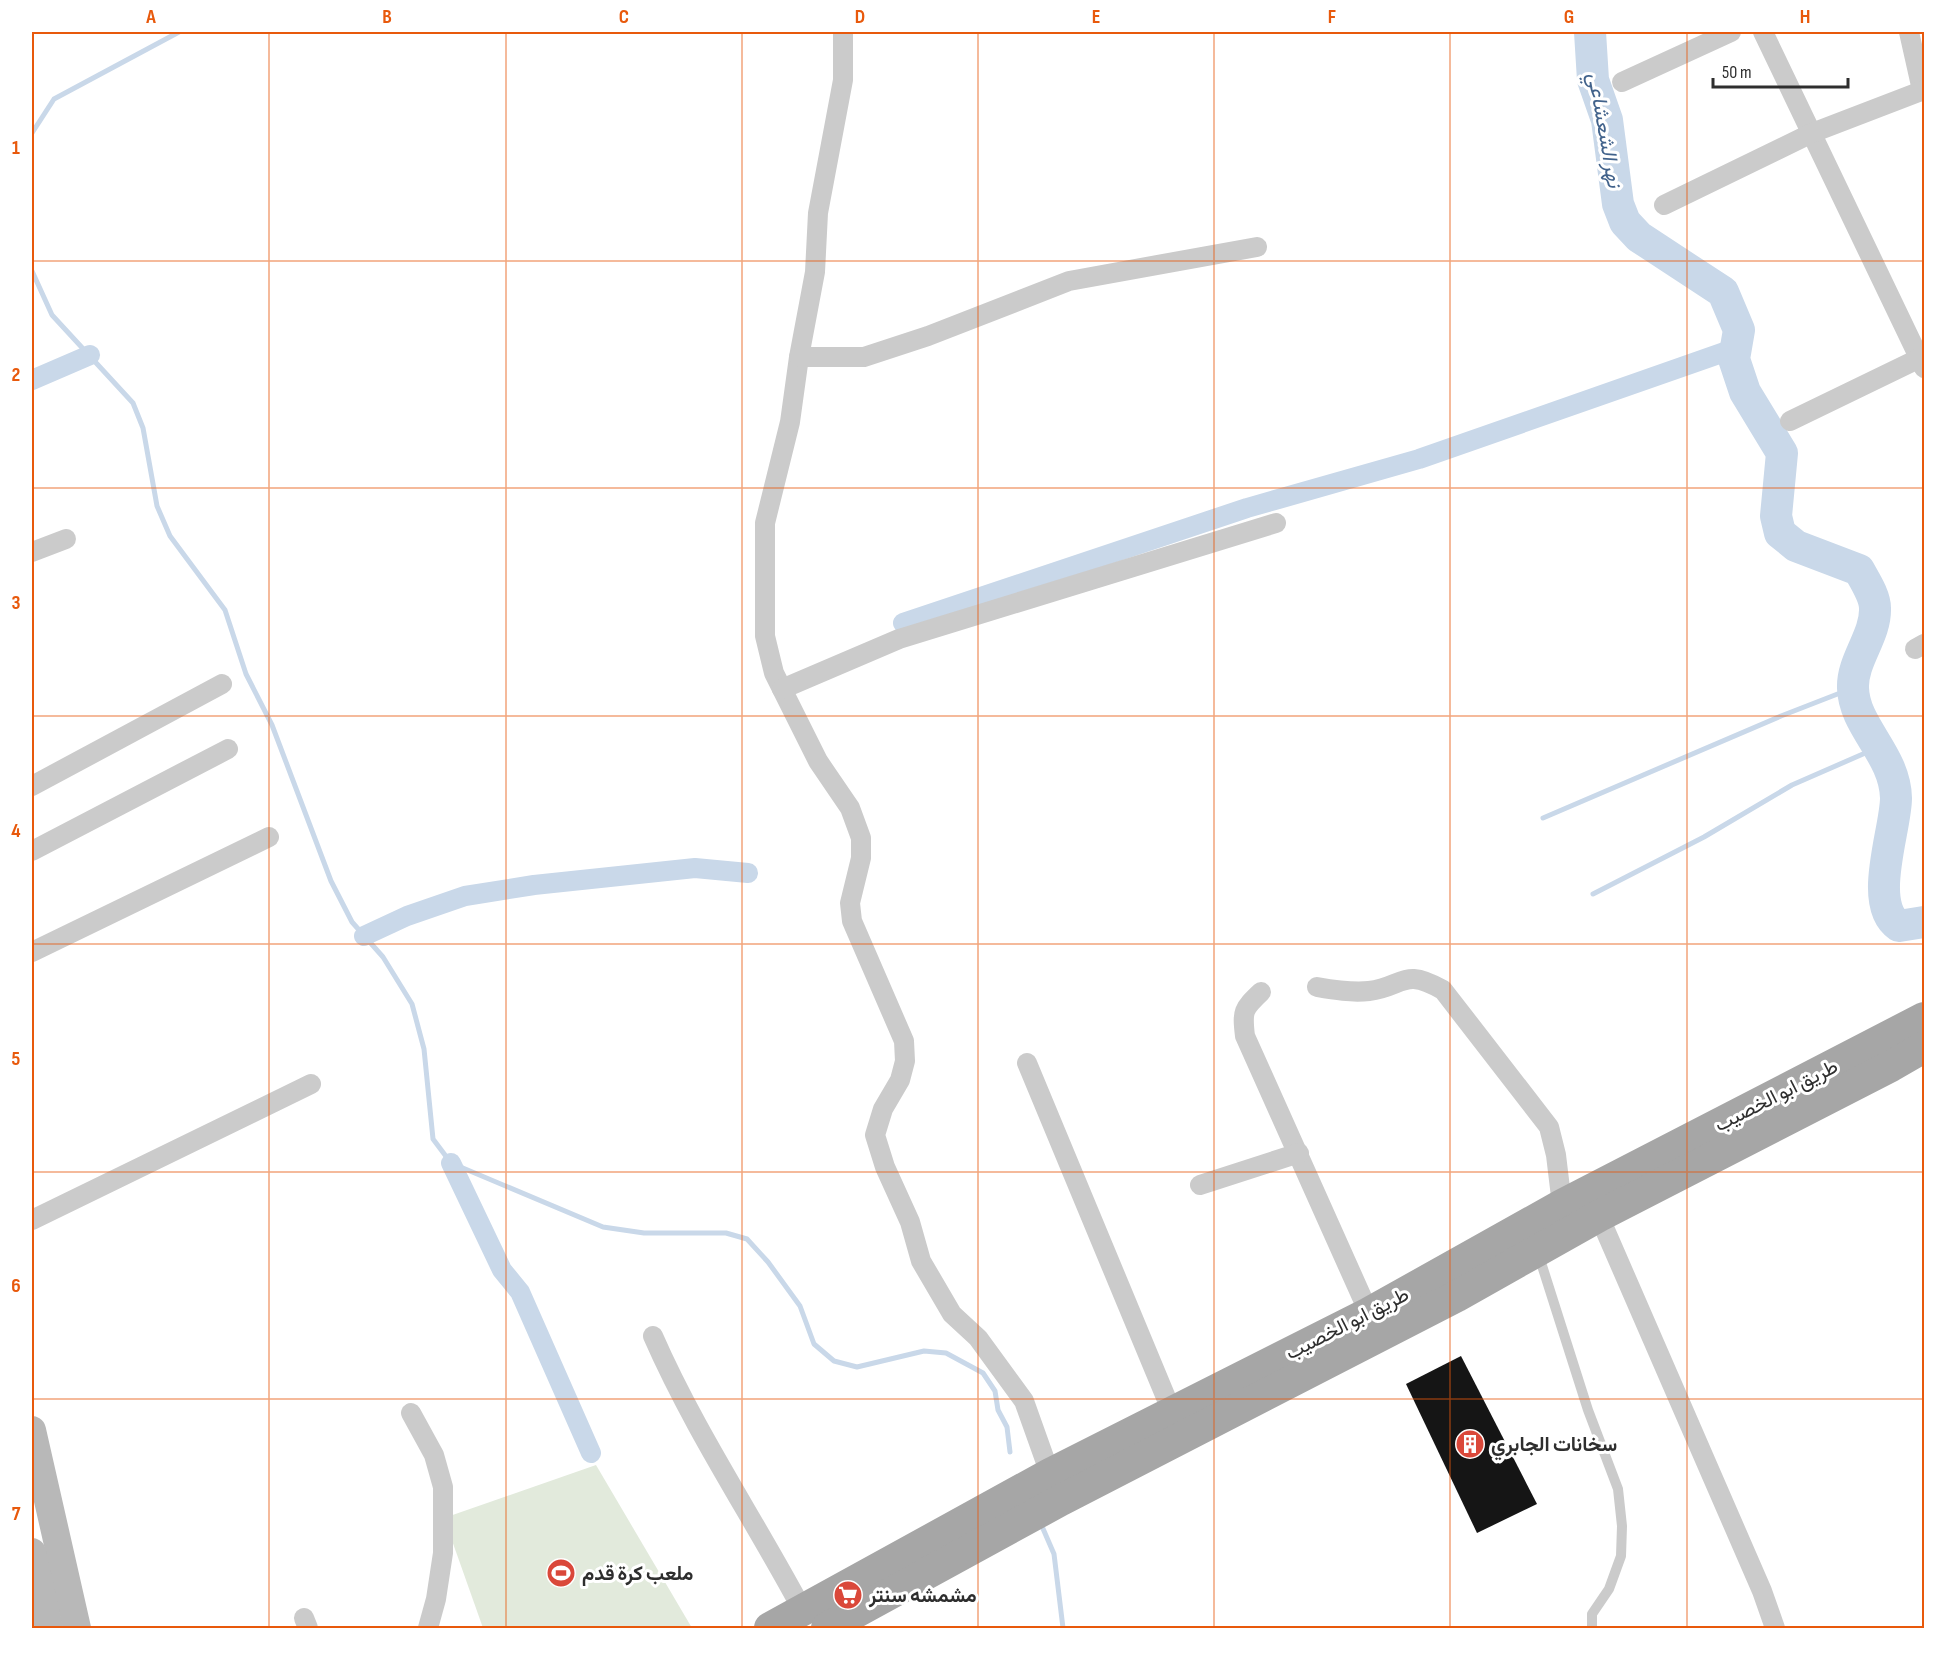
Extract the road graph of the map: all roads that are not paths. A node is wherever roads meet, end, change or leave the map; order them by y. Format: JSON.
{"nodes":[{"id":1,"x":843,"y":32,"type":"edge"},
{"id":2,"x":1731,"y":32,"type":"edge"},
{"id":3,"x":1763,"y":32,"type":"edge"},
{"id":4,"x":1910,"y":32,"type":"edge"},
{"id":5,"x":1622,"y":82,"type":"dead end"},
{"id":6,"x":1924,"y":90,"type":"edge"},
{"id":7,"x":1812,"y":133,"type":"junction"},
{"id":8,"x":1664,"y":205,"type":"dead end"},
{"id":9,"x":1257,"y":248,"type":"dead end"},
{"id":10,"x":799,"y":357,"type":"junction"},
{"id":11,"x":1922,"y":363,"type":"edge"},
{"id":12,"x":1790,"y":421,"type":"dead end"},
{"id":13,"x":1276,"y":523,"type":"dead end"},
{"id":14,"x":66,"y":538,"type":"dead end"},
{"id":15,"x":32,"y":552,"type":"edge"},
{"id":16,"x":222,"y":684,"type":"dead end"},
{"id":17,"x":782,"y":688,"type":"junction"},
{"id":18,"x":228,"y":749,"type":"dead end"},
{"id":19,"x":32,"y":786,"type":"edge"},
{"id":20,"x":269,"y":837,"type":"dead end"},
{"id":21,"x":32,"y":851,"type":"edge"},
{"id":22,"x":32,"y":952,"type":"edge"},
{"id":23,"x":1317,"y":987,"type":"dead end"},
{"id":24,"x":1261,"y":992,"type":"dead end"},
{"id":25,"x":1924,"y":1018,"type":"edge"},
{"id":26,"x":1924,"y":1047,"type":"edge"},
{"id":27,"x":1884,"y":1054,"type":"junction"},
{"id":28,"x":1027,"y":1063,"type":"dead end"},
{"id":29,"x":311,"y":1084,"type":"dead end"},
{"id":30,"x":1299,"y":1153,"type":"junction"},
{"id":31,"x":1200,"y":1185,"type":"dead end"},
{"id":32,"x":1562,"y":1205,"type":"junction"},
{"id":33,"x":1599,"y":1216,"type":"junction"},
{"id":34,"x":32,"y":1220,"type":"edge"},
{"id":35,"x":1537,"y":1251,"type":"junction"},
{"id":36,"x":1369,"y":1313,"type":"junction"},
{"id":37,"x":653,"y":1336,"type":"dead end"},
{"id":38,"x":1172,"y":1412,"type":"junction"},
{"id":39,"x":411,"y":1413,"type":"dead end"},
{"id":40,"x":32,"y":1430,"type":"edge"},
{"id":41,"x":1050,"y":1474,"type":"junction"},
{"id":42,"x":32,"y":1552,"type":"edge"},
{"id":43,"x":815,"y":1620,"type":"edge"},
{"id":44,"x":49,"y":1629,"type":"edge"},
{"id":45,"x":77,"y":1629,"type":"edge"},
{"id":46,"x":428,"y":1629,"type":"edge"},
{"id":47,"x":770,"y":1629,"type":"edge"},
{"id":48,"x":1592,"y":1629,"type":"edge"},
{"id":49,"x":1775,"y":1629,"type":"edge"}],
"edges":[{"from":1,"to":10,"type":"street"},
{"from":2,"to":5,"type":"street"},
{"from":3,"to":7,"type":"street"},
{"from":4,"to":6,"type":"street"},
{"from":6,"to":7,"type":"street"},
{"from":7,"to":8,"type":"street"},
{"from":7,"to":11,"type":"street"},
{"from":9,"to":10,"type":"street"},
{"from":10,"to":17,"type":"street"},
{"from":11,"to":12,"type":"street"},
{"from":13,"to":17,"type":"street"},
{"from":14,"to":15,"type":"street"},
{"from":16,"to":19,"type":"street"},
{"from":17,"to":41,"type":"street"},
{"from":18,"to":21,"type":"street"},
{"from":20,"to":22,"type":"street"},
{"from":23,"to":32,"type":"street"},
{"from":24,"to":30,"type":"street"},
{"from":25,"to":27,"type":"main road","name":"طريق ابو الخصيب"},
{"from":26,"to":27,"type":"main road","name":"طريق ابو الخصيب"},
{"from":27,"to":32,"type":"main road","name":"طريق ابو الخصيب"},
{"from":27,"to":33,"type":"main road","name":"طريق ابو الخصيب"},
{"from":28,"to":38,"type":"street"},
{"from":29,"to":34,"type":"street"},
{"from":30,"to":31,"type":"street"},
{"from":30,"to":36,"type":"street"},
{"from":32,"to":36,"type":"main road","name":"طريق ابو الخصيب"},
{"from":33,"to":35,"type":"main road","name":"طريق ابو الخصيب"},
{"from":33,"to":49,"type":"street"},
{"from":35,"to":43,"type":"main road","name":"طريق ابو الخصيب"},
{"from":35,"to":48,"type":"lane"},
{"from":36,"to":38,"type":"main road","name":"طريق ابو الخصيب"},
{"from":37,"to":43,"type":"street"},
{"from":38,"to":41,"type":"main road","name":"طريق ابو الخصيب"},
{"from":39,"to":46,"type":"street"},
{"from":40,"to":45,"type":"main road"},
{"from":41,"to":43,"type":"main road","name":"طريق ابو الخصيب"},
{"from":42,"to":44,"type":"main road"},
{"from":43,"to":47,"type":"main road","name":"طريق ابو الخصيب"}]}
